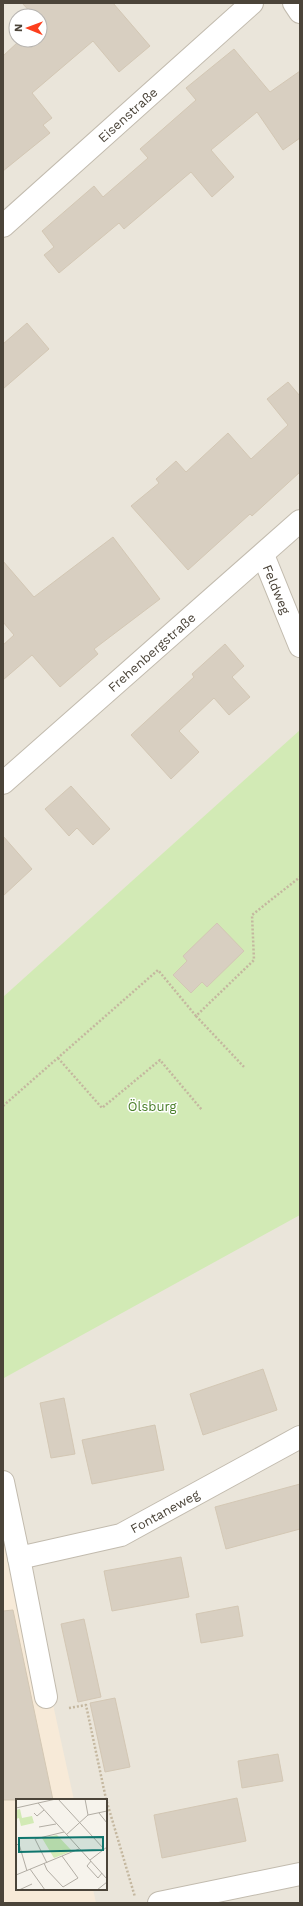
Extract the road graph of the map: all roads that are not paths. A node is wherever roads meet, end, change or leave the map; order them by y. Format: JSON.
{"nodes":[{"id":1,"x":252,"y":3,"type":"edge"},
{"id":2,"x":294,"y":3,"type":"edge"},
{"id":3,"x":300,"y":12,"type":"edge"},
{"id":4,"x":3,"y":226,"type":"edge"},
{"id":5,"x":300,"y":521,"type":"edge"},
{"id":6,"x":262,"y":555,"type":"junction"},
{"id":7,"x":300,"y":646,"type":"edge"},
{"id":8,"x":3,"y":783,"type":"edge"},
{"id":9,"x":300,"y":1438,"type":"edge"},
{"id":10,"x":3,"y":1482,"type":"edge"},
{"id":11,"x":19,"y":1558,"type":"junction"},
{"id":12,"x":46,"y":1696,"type":"road end"},
{"id":13,"x":300,"y":1874,"type":"edge"},
{"id":14,"x":159,"y":1903,"type":"edge"}],
"edges":[{"from":1,"to":4,"type":"street","name":"Eisenstraße"},
{"from":2,"to":3,"type":"street"},
{"from":5,"to":6,"type":"street","name":"Frehenbergstraße"},
{"from":6,"to":7,"type":"street","name":"Feldweg"},
{"from":6,"to":8,"type":"street","name":"Frehenbergstraße"},
{"from":9,"to":11,"type":"street","name":"Fontaneweg"},
{"from":10,"to":11,"type":"street"},
{"from":11,"to":12,"type":"street"},
{"from":13,"to":14,"type":"street"}]}
